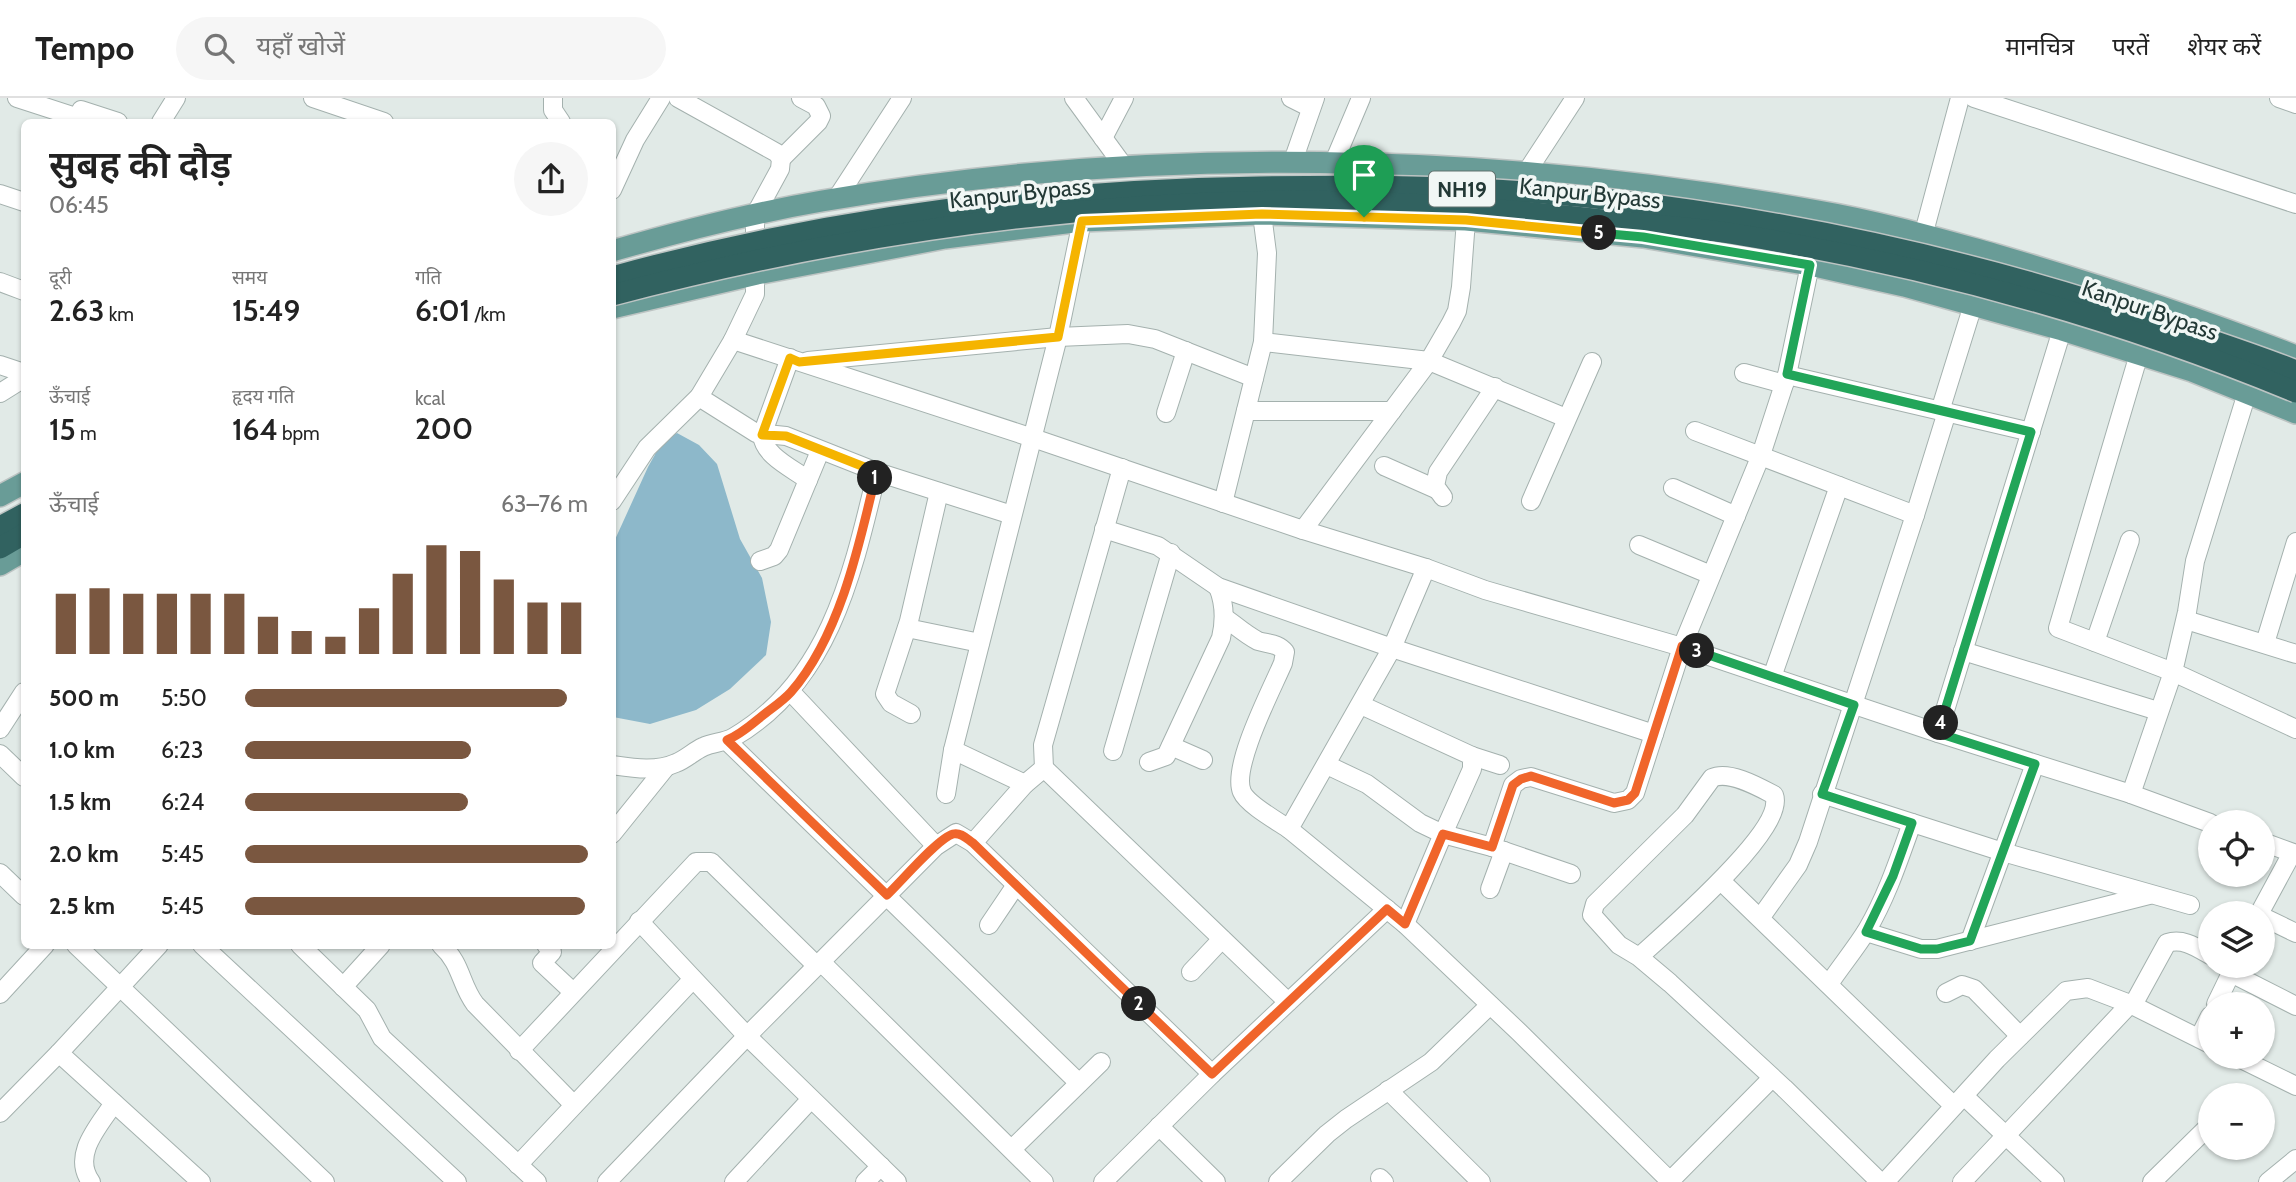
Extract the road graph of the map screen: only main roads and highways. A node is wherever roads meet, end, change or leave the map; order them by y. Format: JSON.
{"nodes":[{"id":1,"x":616,"y":250,"type":"edge"},
{"id":2,"x":616,"y":276,"type":"edge"},
{"id":3,"x":616,"y":294,"type":"edge"},
{"id":4,"x":616,"y":307,"type":"edge"},
{"id":5,"x":2296,"y":356,"type":"edge"},
{"id":6,"x":2296,"y":371,"type":"edge"},
{"id":7,"x":2296,"y":392,"type":"edge"},
{"id":8,"x":2296,"y":413,"type":"edge"},
{"id":9,"x":21,"y":516,"type":"edge"},
{"id":10,"x":0,"y":527,"type":"edge"},
{"id":11,"x":21,"y":536,"type":"edge"},
{"id":12,"x":0,"y":548,"type":"edge"},
{"id":13,"x":21,"y":553,"type":"edge"},
{"id":14,"x":0,"y":565,"type":"edge"}],
"edges":[{"from":1,"to":5,"type":"main road"},
{"from":2,"to":6,"type":"highway","name":"Kanpur Bypass","number":"NH19","bridge":true},
{"from":3,"to":7,"type":"highway","name":"Kanpur Bypass","number":"NH19","bridge":true},
{"from":4,"to":8,"type":"main road"},
{"from":9,"to":10,"type":"highway"},
{"from":11,"to":12,"type":"highway"},
{"from":13,"to":14,"type":"main road"}]}
